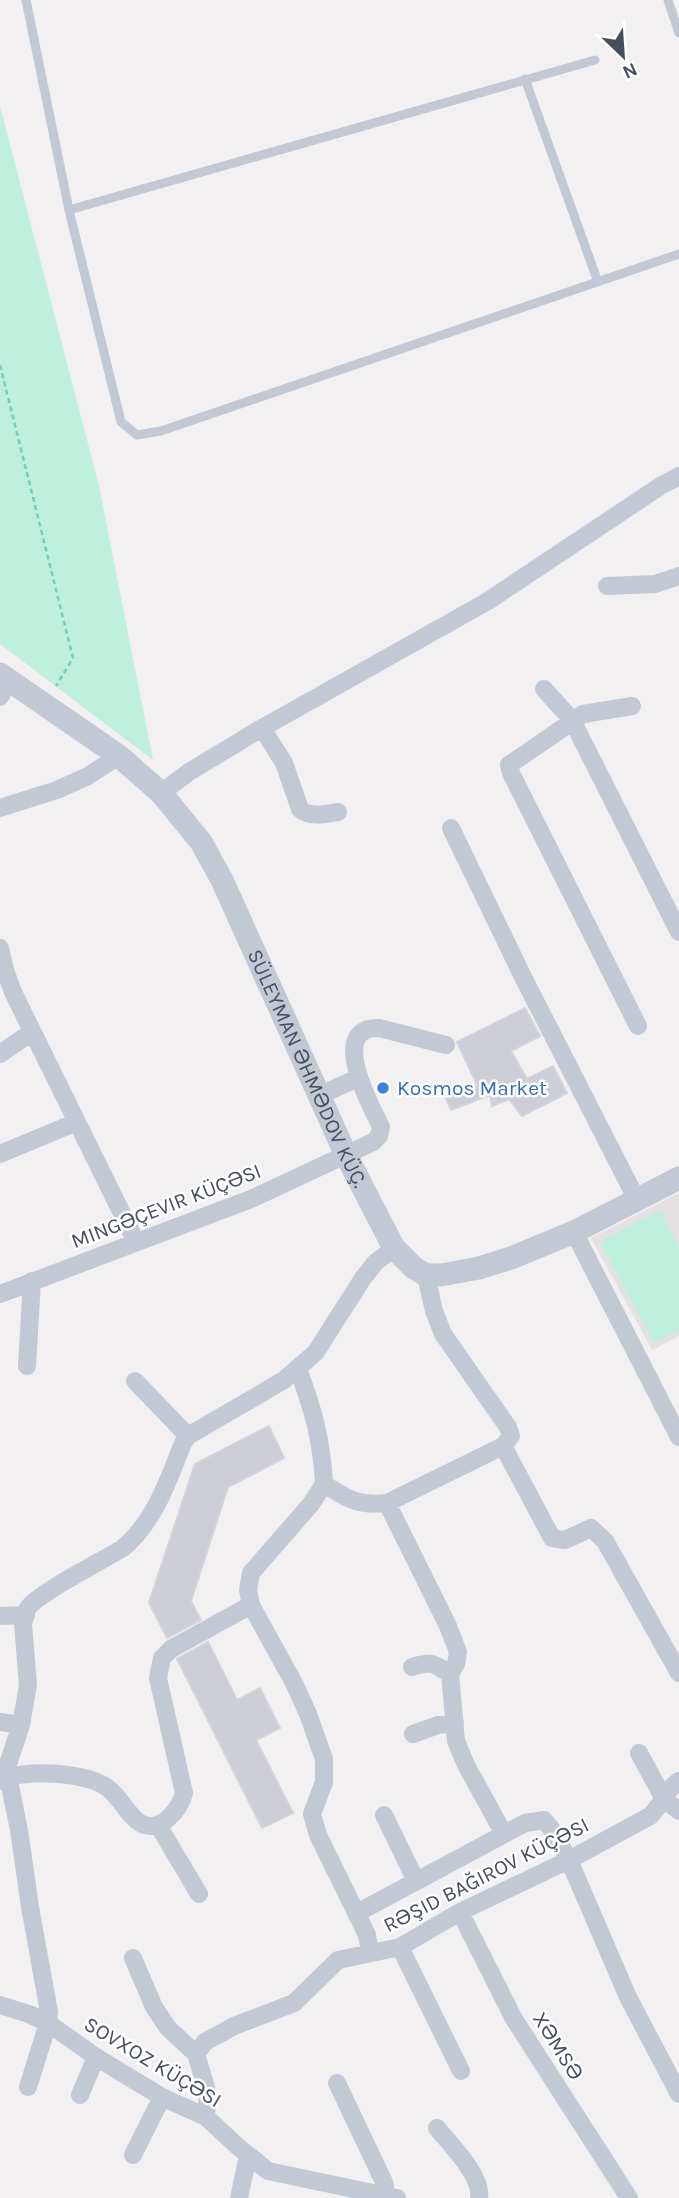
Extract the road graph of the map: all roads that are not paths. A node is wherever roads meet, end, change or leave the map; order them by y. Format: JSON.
{"nodes":[{"id":1,"x":26,"y":0,"type":"edge"},
{"id":2,"x":668,"y":0,"type":"edge"},
{"id":3,"x":679,"y":33,"type":"edge"},
{"id":4,"x":595,"y":60,"type":"dead end"},
{"id":5,"x":525,"y":79,"type":"junction"},
{"id":6,"x":69,"y":210,"type":"junction"},
{"id":7,"x":679,"y":254,"type":"edge"},
{"id":8,"x":598,"y":282,"type":"junction"},
{"id":9,"x":679,"y":476,"type":"edge"},
{"id":10,"x":679,"y":576,"type":"edge"},
{"id":11,"x":607,"y":586,"type":"dead end"},
{"id":12,"x":3,"y":684,"type":"edge"},
{"id":13,"x":544,"y":689,"type":"dead end"},
{"id":14,"x":632,"y":706,"type":"dead end"},
{"id":15,"x":572,"y":720,"type":"junction"},
{"id":16,"x":262,"y":728,"type":"junction"},
{"id":17,"x":119,"y":756,"type":"junction"},
{"id":18,"x":161,"y":793,"type":"junction"},
{"id":19,"x":0,"y":808,"type":"edge"},
{"id":20,"x":338,"y":812,"type":"dead end"},
{"id":21,"x":451,"y":828,"type":"dead end"},
{"id":22,"x":679,"y":932,"type":"edge"},
{"id":23,"x":0,"y":948,"type":"edge"},
{"id":24,"x":638,"y":1026,"type":"dead end"},
{"id":25,"x":32,"y":1032,"type":"junction"},
{"id":26,"x":446,"y":1045,"type":"dead end"},
{"id":27,"x":0,"y":1054,"type":"edge"},
{"id":28,"x":358,"y":1078,"type":"junction"},
{"id":29,"x":318,"y":1096,"type":"junction"},
{"id":30,"x":77,"y":1122,"type":"junction"},
{"id":31,"x":0,"y":1154,"type":"edge"},
{"id":32,"x":346,"y":1155,"type":"junction"},
{"id":33,"x":679,"y":1178,"type":"edge"},
{"id":34,"x":636,"y":1200,"type":"junction"},
{"id":35,"x":574,"y":1232,"type":"junction"},
{"id":36,"x":136,"y":1242,"type":"junction"},
{"id":37,"x":394,"y":1248,"type":"junction"},
{"id":38,"x":426,"y":1275,"type":"junction"},
{"id":39,"x":32,"y":1281,"type":"junction"},
{"id":40,"x":0,"y":1294,"type":"edge"},
{"id":41,"x":27,"y":1366,"type":"dead end"},
{"id":42,"x":298,"y":1370,"type":"junction"},
{"id":43,"x":135,"y":1381,"type":"dead end"},
{"id":44,"x":188,"y":1436,"type":"junction"},
{"id":45,"x":679,"y":1437,"type":"edge"},
{"id":46,"x":503,"y":1446,"type":"junction"},
{"id":47,"x":324,"y":1484,"type":"junction"},
{"id":48,"x":387,"y":1503,"type":"junction"},
{"id":49,"x":251,"y":1605,"type":"junction"},
{"id":50,"x":26,"y":1615,"type":"junction"},
{"id":51,"x":0,"y":1616,"type":"edge"},
{"id":52,"x":412,"y":1667,"type":"dead end"},
{"id":53,"x":679,"y":1673,"type":"edge"},
{"id":54,"x":450,"y":1674,"type":"junction"},
{"id":55,"x":0,"y":1722,"type":"edge"},
{"id":56,"x":455,"y":1723,"type":"junction"},
{"id":57,"x":21,"y":1725,"type":"junction"},
{"id":58,"x":413,"y":1734,"type":"dead end"},
{"id":59,"x":639,"y":1753,"type":"dead end"},
{"id":60,"x":4,"y":1778,"type":"edge"},
{"id":61,"x":679,"y":1781,"type":"edge"},
{"id":62,"x":664,"y":1799,"type":"junction"},
{"id":63,"x":679,"y":1811,"type":"edge"},
{"id":64,"x":384,"y":1815,"type":"dead end"},
{"id":65,"x":158,"y":1825,"type":"junction"},
{"id":66,"x":504,"y":1833,"type":"junction"},
{"id":67,"x":569,"y":1860,"type":"junction"},
{"id":68,"x":416,"y":1881,"type":"junction"},
{"id":69,"x":199,"y":1894,"type":"dead end"},
{"id":70,"x":460,"y":1912,"type":"junction"},
{"id":71,"x":357,"y":1913,"type":"junction"},
{"id":72,"x":400,"y":1947,"type":"junction"},
{"id":73,"x":370,"y":1952,"type":"junction"},
{"id":74,"x":133,"y":1958,"type":"dead end"},
{"id":75,"x":0,"y":2005,"type":"edge"},
{"id":76,"x":48,"y":2023,"type":"junction"},
{"id":77,"x":196,"y":2054,"type":"junction"},
{"id":78,"x":96,"y":2057,"type":"junction"},
{"id":79,"x":461,"y":2071,"type":"dead end"},
{"id":80,"x":337,"y":2083,"type":"dead end"},
{"id":81,"x":28,"y":2087,"type":"dead end"},
{"id":82,"x":679,"y":2094,"type":"edge"},
{"id":83,"x":79,"y":2095,"type":"dead end"},
{"id":84,"x":162,"y":2097,"type":"junction"},
{"id":85,"x":206,"y":2117,"type":"junction"},
{"id":86,"x":436,"y":2128,"type":"dead end"},
{"id":87,"x":133,"y":2155,"type":"dead end"},
{"id":88,"x":248,"y":2155,"type":"junction"},
{"id":89,"x":392,"y":2197,"type":"edge"},
{"id":90,"x":239,"y":2198,"type":"edge"},
{"id":91,"x":479,"y":2198,"type":"edge"},
{"id":92,"x":629,"y":2198,"type":"edge"}],
"edges":[{"from":1,"to":6,"type":"lane"},
{"from":2,"to":3,"type":"lane"},
{"from":4,"to":5,"type":"lane"},
{"from":5,"to":6,"type":"lane"},
{"from":5,"to":8,"type":"lane"},
{"from":6,"to":8,"type":"lane"},
{"from":7,"to":8,"type":"lane"},
{"from":9,"to":16,"type":"street"},
{"from":10,"to":11,"type":"street"},
{"from":12,"to":17,"type":"street","name":"SÜLEYMAN ƏHMƏDOV KÜÇ."},
{"from":13,"to":15,"type":"street"},
{"from":14,"to":15,"type":"street"},
{"from":15,"to":22,"type":"street"},
{"from":15,"to":24,"type":"street"},
{"from":16,"to":18,"type":"street"},
{"from":16,"to":20,"type":"street"},
{"from":17,"to":18,"type":"street","name":"SÜLEYMAN ƏHMƏDOV KÜÇ."},
{"from":17,"to":19,"type":"street"},
{"from":18,"to":29,"type":"street","name":"SÜLEYMAN ƏHMƏDOV KÜÇ."},
{"from":21,"to":34,"type":"street"},
{"from":23,"to":25,"type":"street"},
{"from":25,"to":27,"type":"street"},
{"from":25,"to":30,"type":"street"},
{"from":26,"to":28,"type":"street"},
{"from":28,"to":29,"type":"street"},
{"from":28,"to":32,"type":"street","name":"MINGƏÇEVIR KÜÇƏSI"},
{"from":29,"to":32,"type":"street","name":"SÜLEYMAN ƏHMƏDOV KÜÇ."},
{"from":30,"to":31,"type":"street"},
{"from":30,"to":36,"type":"street"},
{"from":32,"to":36,"type":"street","name":"MINGƏÇEVIR KÜÇƏSI"},
{"from":32,"to":37,"type":"street","name":"SÜLEYMAN ƏHMƏDOV KÜÇ."},
{"from":33,"to":34,"type":"street"},
{"from":34,"to":35,"type":"street"},
{"from":35,"to":38,"type":"street"},
{"from":35,"to":45,"type":"street"},
{"from":36,"to":39,"type":"street","name":"MINGƏÇEVIR KÜÇƏSI"},
{"from":37,"to":38,"type":"street","name":"SÜLEYMAN ƏHMƏDOV KÜÇ."},
{"from":37,"to":42,"type":"street"},
{"from":38,"to":46,"type":"street"},
{"from":39,"to":40,"type":"street","name":"MINGƏÇEVIR KÜÇƏSI"},
{"from":39,"to":41,"type":"street"},
{"from":42,"to":44,"type":"street"},
{"from":42,"to":47,"type":"street"},
{"from":43,"to":44,"type":"street"},
{"from":44,"to":50,"type":"street"},
{"from":46,"to":48,"type":"street"},
{"from":46,"to":53,"type":"street"},
{"from":47,"to":48,"type":"street"},
{"from":47,"to":49,"type":"street"},
{"from":48,"to":54,"type":"street"},
{"from":49,"to":65,"type":"street"},
{"from":49,"to":71,"type":"street"},
{"from":50,"to":51,"type":"street"},
{"from":50,"to":57,"type":"street"},
{"from":52,"to":54,"type":"street"},
{"from":54,"to":56,"type":"street"},
{"from":55,"to":57,"type":"street"},
{"from":56,"to":58,"type":"street"},
{"from":56,"to":66,"type":"street"},
{"from":57,"to":60,"type":"street"},
{"from":59,"to":62,"type":"street"},
{"from":60,"to":65,"type":"street"},
{"from":60,"to":76,"type":"street"},
{"from":61,"to":62,"type":"street"},
{"from":62,"to":63,"type":"street"},
{"from":62,"to":67,"type":"street"},
{"from":64,"to":68,"type":"street"},
{"from":65,"to":69,"type":"street"},
{"from":66,"to":67,"type":"street"},
{"from":66,"to":68,"type":"street"},
{"from":67,"to":70,"type":"street"},
{"from":67,"to":82,"type":"street"},
{"from":68,"to":71,"type":"street"},
{"from":70,"to":72,"type":"street"},
{"from":70,"to":92,"type":"street","name":"XƏMSƏ"},
{"from":71,"to":73,"type":"street"},
{"from":72,"to":73,"type":"street"},
{"from":72,"to":79,"type":"street"},
{"from":73,"to":77,"type":"street"},
{"from":74,"to":77,"type":"street"},
{"from":75,"to":76,"type":"street","name":"SOVXOZ KÜÇƏSI"},
{"from":76,"to":78,"type":"street","name":"SOVXOZ KÜÇƏSI"},
{"from":76,"to":81,"type":"street"},
{"from":77,"to":85,"type":"street"},
{"from":78,"to":83,"type":"street"},
{"from":78,"to":84,"type":"street","name":"SOVXOZ KÜÇƏSI"},
{"from":80,"to":89,"type":"street"},
{"from":84,"to":85,"type":"street","name":"SOVXOZ KÜÇƏSI"},
{"from":84,"to":87,"type":"street"},
{"from":85,"to":88,"type":"street","name":"SOVXOZ KÜÇƏSI"},
{"from":86,"to":91,"type":"street"},
{"from":88,"to":89,"type":"street","name":"SOVXOZ KÜÇƏSI"},
{"from":88,"to":90,"type":"street"}]}
